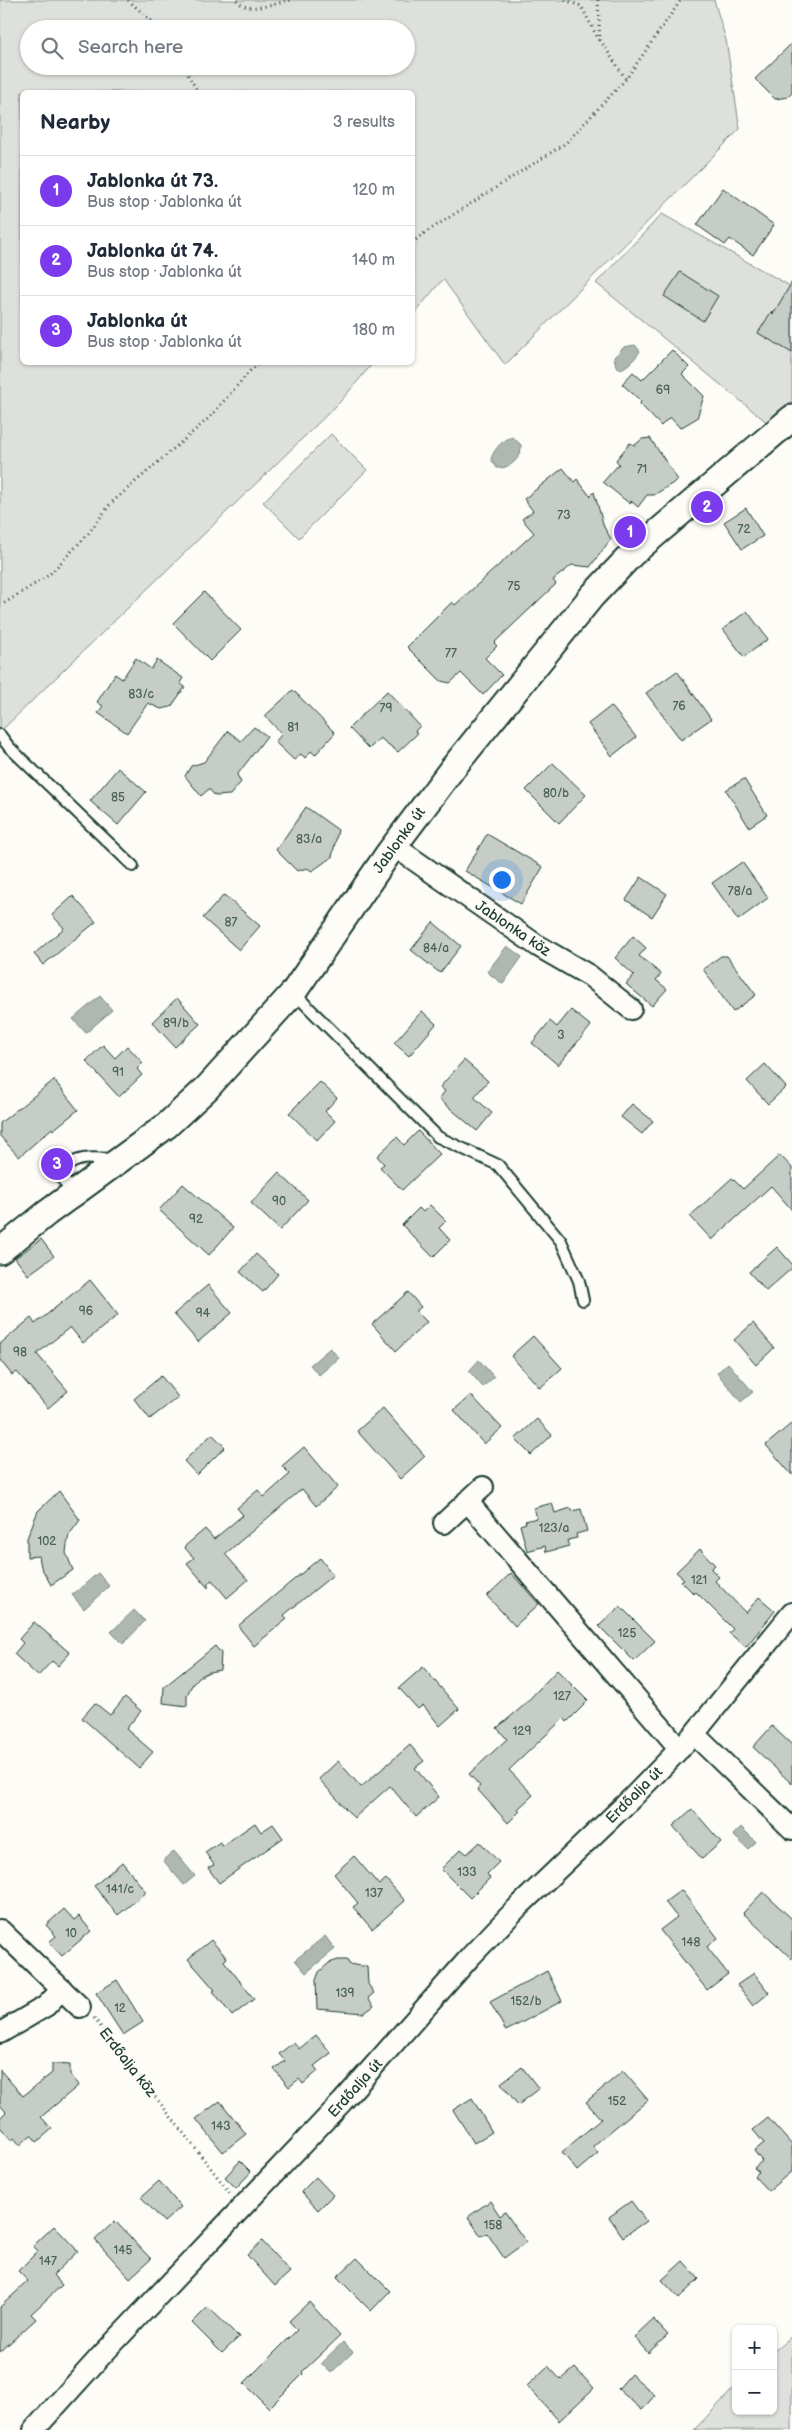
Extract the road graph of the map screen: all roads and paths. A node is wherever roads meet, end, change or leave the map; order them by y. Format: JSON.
{"nodes":[{"id":1,"x":128,"y":0,"type":"edge"},
{"id":2,"x":237,"y":0,"type":"edge"},
{"id":3,"x":291,"y":0,"type":"edge"},
{"id":4,"x":565,"y":0,"type":"edge"},
{"id":5,"x":598,"y":0,"type":"edge"},
{"id":6,"x":681,"y":0,"type":"edge"},
{"id":7,"x":150,"y":20,"type":"edge"},
{"id":8,"x":600,"y":40,"type":"junction"},
{"id":9,"x":188,"y":75,"type":"edge"},
{"id":10,"x":626,"y":78,"type":"junction"},
{"id":11,"x":197,"y":90,"type":"edge"},
{"id":12,"x":415,"y":241,"type":"edge"},
{"id":13,"x":251,"y":365,"type":"edge"},
{"id":14,"x":257,"y":365,"type":"edge"},
{"id":15,"x":250,"y":370,"type":"junction"},
{"id":16,"x":792,"y":418,"type":"edge"},
{"id":17,"x":0,"y":606,"type":"edge"},
{"id":18,"x":0,"y":735,"type":"edge"},
{"id":19,"x":394,"y":846,"type":"junction"},
{"id":20,"x":134,"y":866,"type":"dead end"},
{"id":21,"x":293,"y":993,"type":"junction"},
{"id":22,"x":631,"y":1009,"type":"dead end"},
{"id":23,"x":0,"y":1251,"type":"edge"},
{"id":24,"x":583,"y":1300,"type":"dead end"},
{"id":25,"x":483,"y":1487,"type":"dead end"},
{"id":26,"x":467,"y":1502,"type":"junction"},
{"id":27,"x":444,"y":1523,"type":"dead end"},
{"id":28,"x":792,"y":1613,"type":"edge"},
{"id":29,"x":694,"y":1734,"type":"junction"},
{"id":30,"x":680,"y":1749,"type":"junction"},
{"id":31,"x":792,"y":1829,"type":"edge"},
{"id":32,"x":0,"y":1930,"type":"edge"},
{"id":33,"x":62,"y":1989,"type":"junction"},
{"id":34,"x":80,"y":2007,"type":"joint"},
{"id":35,"x":0,"y":2033,"type":"edge"},
{"id":36,"x":242,"y":2208,"type":"junction"},
{"id":37,"x":34,"y":2430,"type":"edge"}],
"edges":[{"from":1,"to":7,"type":"path"},
{"from":2,"to":3,"type":"path"},
{"from":4,"to":8,"type":"path"},
{"from":5,"to":8,"type":"path"},
{"from":6,"to":10,"type":"path"},
{"from":8,"to":10,"type":"path"},
{"from":9,"to":11,"type":"path"},
{"from":10,"to":12,"type":"path"},
{"from":13,"to":15,"type":"path"},
{"from":14,"to":15,"type":"path"},
{"from":15,"to":17,"type":"path"},
{"from":16,"to":19,"type":"street","name":"Jablonka út"},
{"from":18,"to":20,"type":"lane"},
{"from":19,"to":21,"type":"street","name":"Jablonka út"},
{"from":19,"to":22,"type":"street","name":"Jablonka köz"},
{"from":21,"to":23,"type":"street","name":"Jablonka út"},
{"from":21,"to":24,"type":"lane"},
{"from":25,"to":26,"type":"street"},
{"from":26,"to":27,"type":"street"},
{"from":26,"to":30,"type":"street"},
{"from":28,"to":29,"type":"street","name":"Erdőalja út"},
{"from":29,"to":30,"type":"street","name":"Erdőalja út"},
{"from":29,"to":31,"type":"street"},
{"from":30,"to":36,"type":"street","name":"Erdőalja út"},
{"from":32,"to":33,"type":"street"},
{"from":33,"to":34,"type":"street"},
{"from":33,"to":35,"type":"street"},
{"from":34,"to":36,"type":"path","name":"Erdőalja köz"},
{"from":36,"to":37,"type":"street","name":"Erdőalja út"}]}
